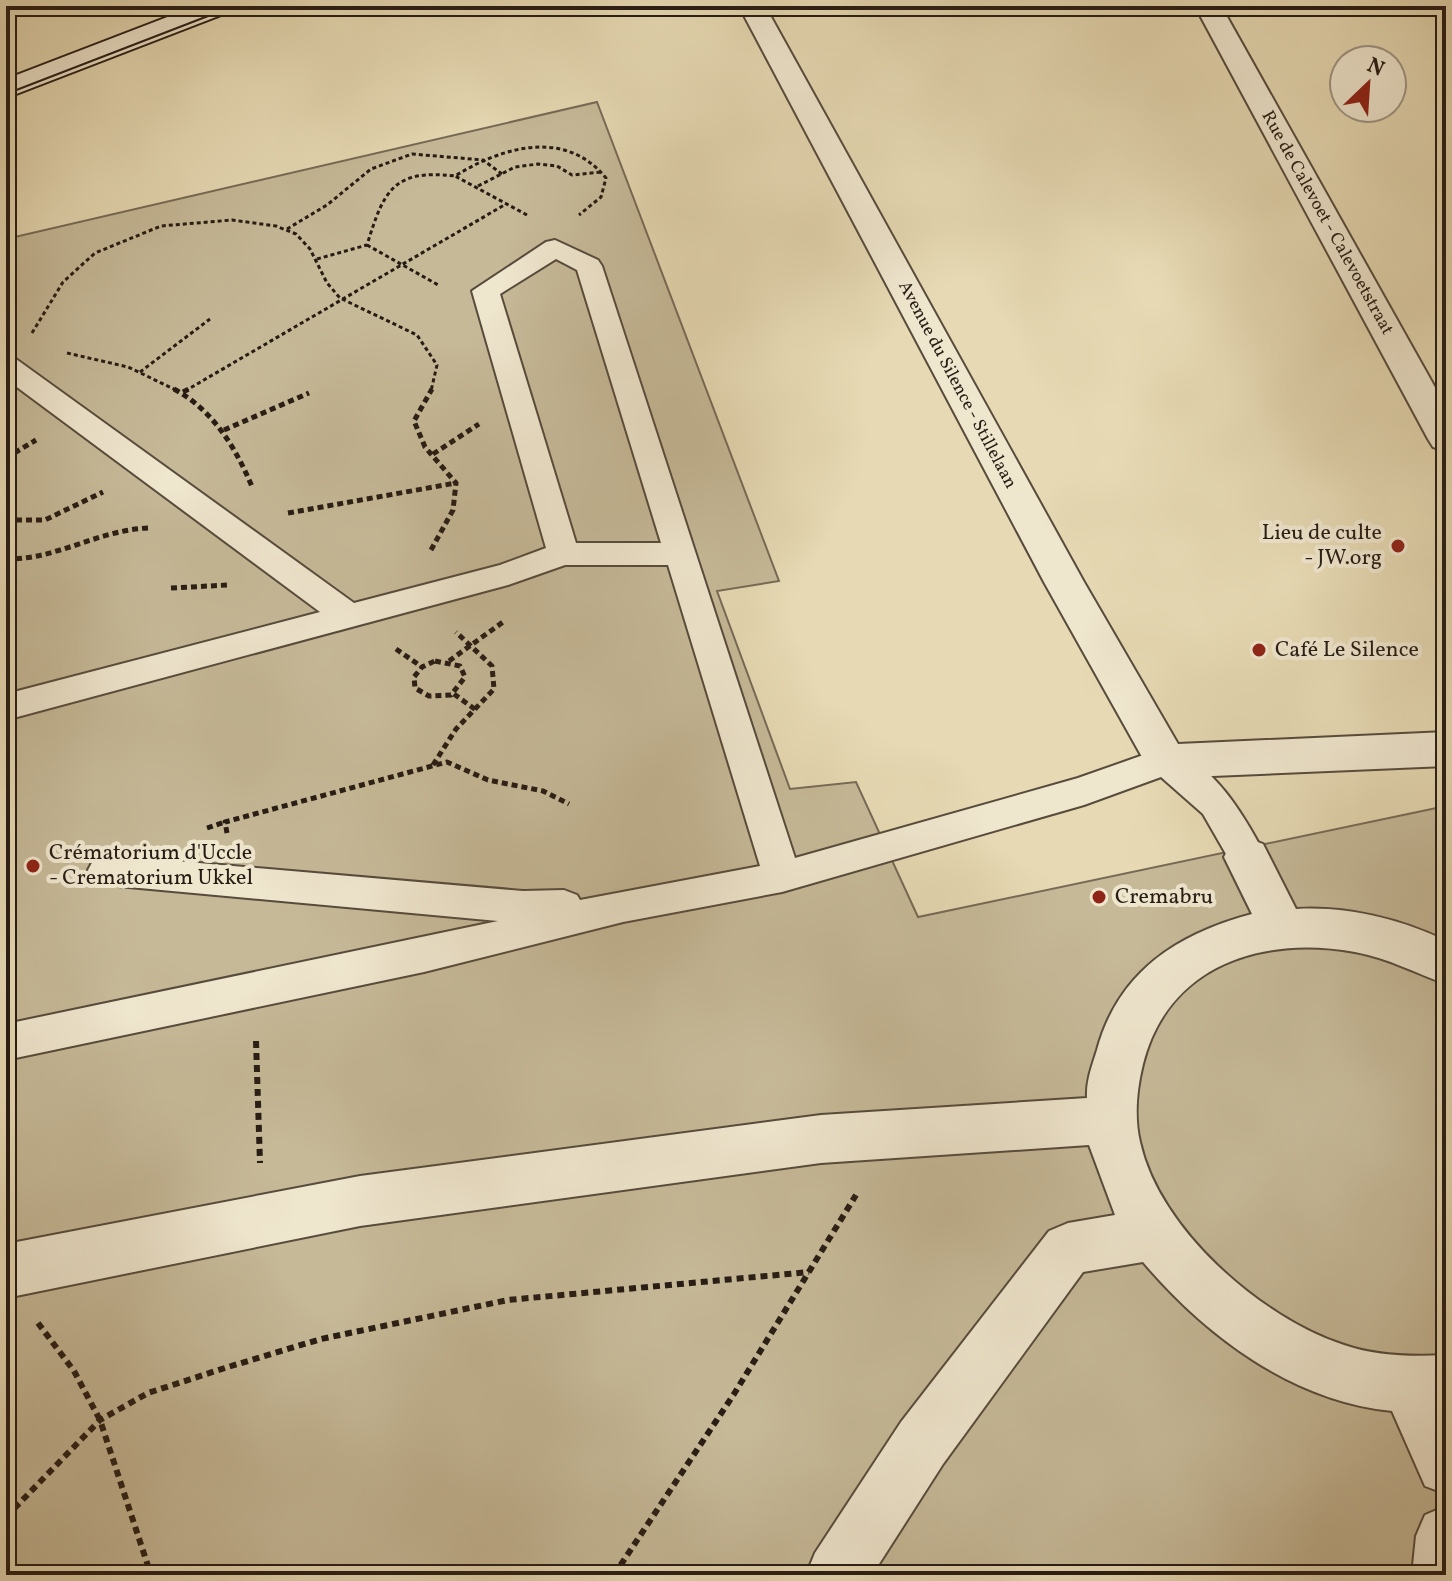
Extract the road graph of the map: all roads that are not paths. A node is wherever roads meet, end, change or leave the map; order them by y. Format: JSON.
{"nodes":[{"id":1,"x":220,"y":6,"type":"edge"},
{"id":2,"x":752,"y":6,"type":"edge"},
{"id":3,"x":1208,"y":6,"type":"edge"},
{"id":4,"x":6,"y":89,"type":"edge"},
{"id":5,"x":9,"y":367,"type":"edge"},
{"id":6,"x":1446,"y":439,"type":"edge"},
{"id":7,"x":563,"y":554,"type":"junction"},
{"id":8,"x":680,"y":554,"type":"junction"},
{"id":9,"x":347,"y":615,"type":"junction"},
{"id":10,"x":6,"y":707,"type":"edge"},
{"id":11,"x":1446,"y":749,"type":"edge"},
{"id":12,"x":1166,"y":761,"type":"junction"},
{"id":13,"x":1247,"y":857,"type":"joint"},
{"id":14,"x":107,"y":870,"type":"dead end"},
{"id":15,"x":782,"y":877,"type":"junction"},
{"id":16,"x":623,"y":906,"type":"junction"},
{"id":17,"x":1282,"y":928,"type":"junction"},
{"id":18,"x":1446,"y":964,"type":"edge"},
{"id":19,"x":6,"y":1042,"type":"edge"},
{"id":20,"x":1111,"y":1120,"type":"junction"},
{"id":21,"x":1154,"y":1234,"type":"junction"},
{"id":22,"x":18,"y":1291,"type":"edge"},
{"id":23,"x":1428,"y":1384,"type":"edge"},
{"id":24,"x":1446,"y":1465,"type":"edge"},
{"id":25,"x":1446,"y":1536,"type":"edge"},
{"id":26,"x":837,"y":1575,"type":"edge"},
{"id":27,"x":1443,"y":1575,"type":"edge"}],
"edges":[{"from":1,"to":4,"type":"street"},
{"from":2,"to":12,"type":"street","name":"Avenue du Silence - Stillelaan"},
{"from":3,"to":6,"type":"street","name":"Rue de Calevoet - Calevoetstraat"},
{"from":5,"to":9,"type":"lane"},
{"from":7,"to":8,"type":"lane"},
{"from":7,"to":8,"type":"lane"},
{"from":7,"to":9,"type":"lane"},
{"from":8,"to":15,"type":"lane"},
{"from":9,"to":10,"type":"lane"},
{"from":11,"to":12,"type":"street"},
{"from":12,"to":13,"type":"lane"},
{"from":12,"to":15,"type":"lane"},
{"from":13,"to":17,"type":"street"},
{"from":14,"to":16,"type":"lane"},
{"from":15,"to":16,"type":"lane"},
{"from":16,"to":19,"type":"lane"},
{"from":17,"to":18,"type":"street"},
{"from":17,"to":20,"type":"street"},
{"from":20,"to":21,"type":"street"},
{"from":20,"to":22,"type":"street"},
{"from":21,"to":23,"type":"street"},
{"from":21,"to":26,"type":"street"},
{"from":23,"to":24,"type":"street"},
{"from":25,"to":27,"type":"street"}]}
